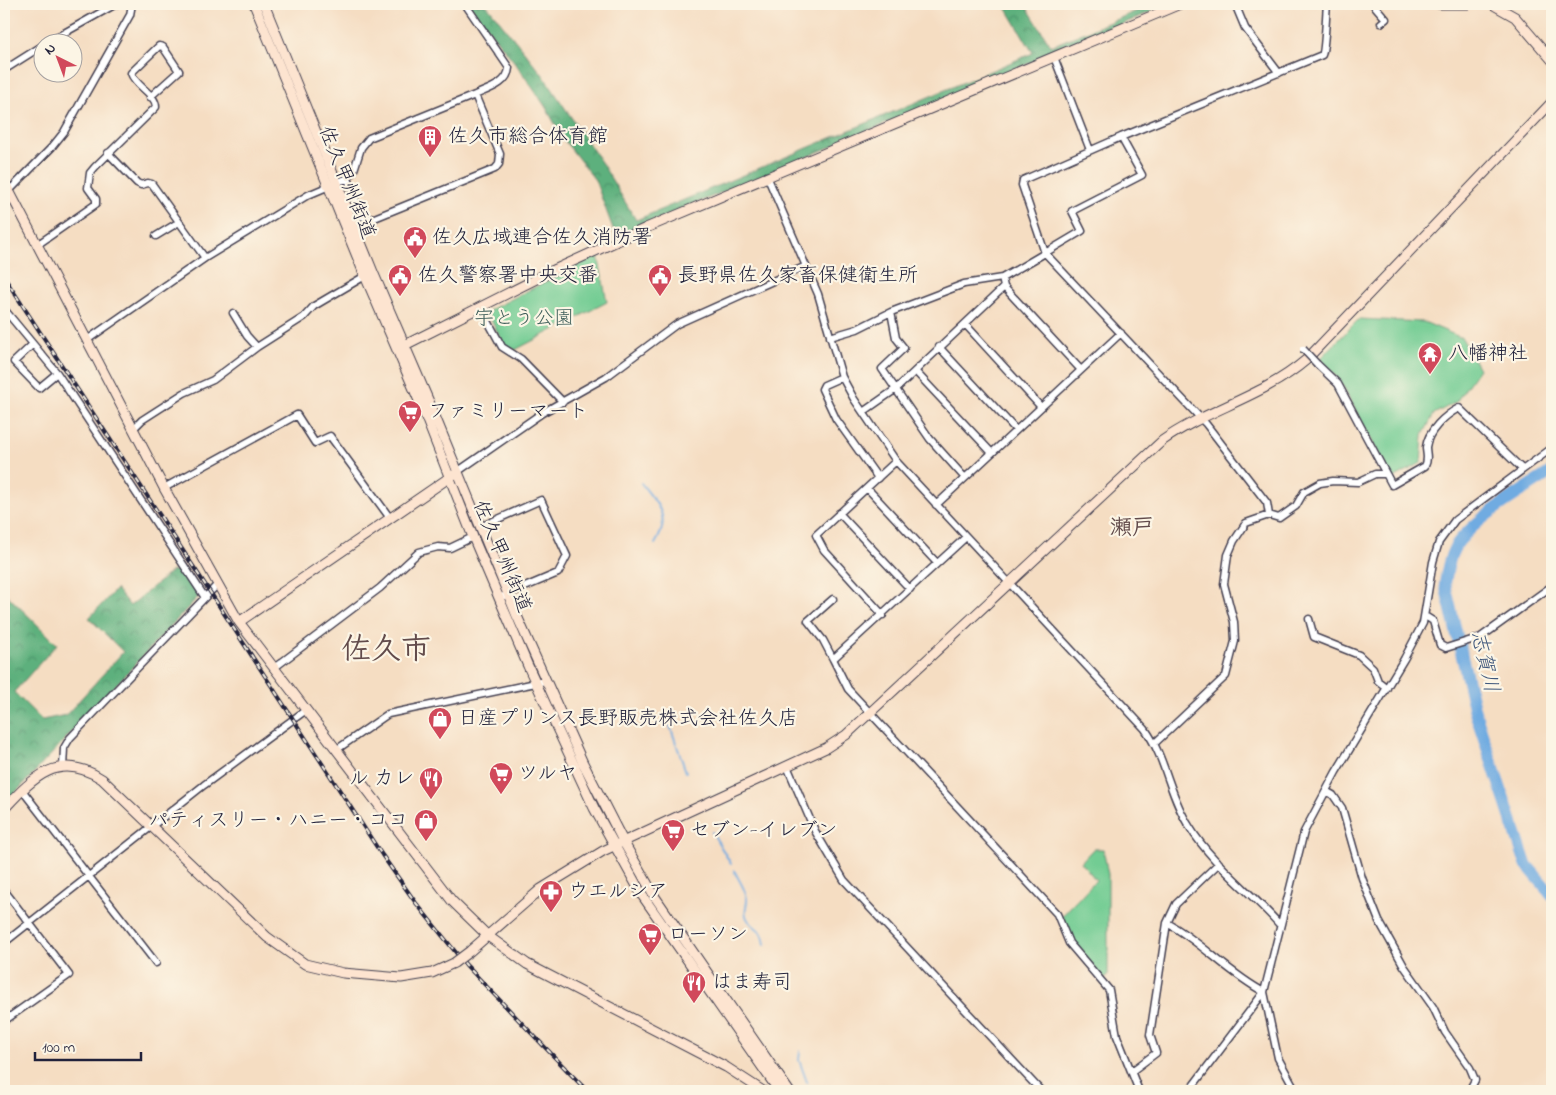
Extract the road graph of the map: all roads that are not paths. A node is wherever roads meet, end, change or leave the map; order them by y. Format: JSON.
{"nodes":[{"id":1,"x":116,"y":4,"type":"edge"},
{"id":2,"x":132,"y":4,"type":"edge"},
{"id":3,"x":254,"y":4,"type":"edge"},
{"id":4,"x":264,"y":4,"type":"edge"},
{"id":5,"x":465,"y":4,"type":"edge"},
{"id":6,"x":1180,"y":4,"type":"edge"},
{"id":7,"x":1235,"y":4,"type":"edge"},
{"id":8,"x":1327,"y":4,"type":"edge"},
{"id":9,"x":1373,"y":4,"type":"edge"},
{"id":10,"x":1438,"y":4,"type":"edge"},
{"id":11,"x":1468,"y":4,"type":"edge"},
{"id":12,"x":1492,"y":4,"type":"edge"},
{"id":13,"x":1381,"y":23,"type":"dead end"},
{"id":14,"x":66,"y":32,"type":"edge"},
{"id":15,"x":32,"y":52,"type":"edge"},
{"id":16,"x":1054,"y":57,"type":"junction"},
{"id":17,"x":1552,"y":60,"type":"edge"},
{"id":18,"x":4,"y":70,"type":"edge"},
{"id":19,"x":1279,"y":73,"type":"junction"},
{"id":20,"x":475,"y":95,"type":"junction"},
{"id":21,"x":150,"y":97,"type":"junction"},
{"id":22,"x":1552,"y":102,"type":"edge"},
{"id":23,"x":1121,"y":137,"type":"junction"},
{"id":24,"x":1090,"y":150,"type":"junction"},
{"id":25,"x":108,"y":153,"type":"junction"},
{"id":26,"x":767,"y":176,"type":"junction"},
{"id":27,"x":348,"y":178,"type":"junction"},
{"id":28,"x":4,"y":181,"type":"edge"},
{"id":29,"x":333,"y":184,"type":"junction"},
{"id":30,"x":9,"y":191,"type":"junction"},
{"id":31,"x":4,"y":202,"type":"edge"},
{"id":32,"x":179,"y":222,"type":"junction"},
{"id":33,"x":156,"y":236,"type":"dead end"},
{"id":34,"x":37,"y":245,"type":"junction"},
{"id":35,"x":1045,"y":252,"type":"junction"},
{"id":36,"x":205,"y":258,"type":"junction"},
{"id":37,"x":806,"y":266,"type":"junction"},
{"id":38,"x":366,"y":276,"type":"junction"},
{"id":39,"x":1002,"y":278,"type":"junction"},
{"id":40,"x":1004,"y":287,"type":"junction"},
{"id":41,"x":4,"y":309,"type":"edge"},
{"id":42,"x":479,"y":309,"type":"junction"},
{"id":43,"x":891,"y":312,"type":"junction"},
{"id":44,"x":233,"y":313,"type":"dead end"},
{"id":45,"x":965,"y":324,"type":"junction"},
{"id":46,"x":1121,"y":333,"type":"junction"},
{"id":47,"x":830,"y":337,"type":"junction"},
{"id":48,"x":87,"y":340,"type":"junction"},
{"id":49,"x":33,"y":344,"type":"junction"},
{"id":50,"x":405,"y":345,"type":"junction"},
{"id":51,"x":257,"y":347,"type":"junction"},
{"id":52,"x":940,"y":347,"type":"junction"},
{"id":53,"x":1303,"y":349,"type":"dead end"},
{"id":54,"x":1081,"y":370,"type":"junction"},
{"id":55,"x":915,"y":371,"type":"junction"},
{"id":56,"x":57,"y":373,"type":"junction"},
{"id":57,"x":842,"y":377,"type":"junction"},
{"id":58,"x":896,"y":389,"type":"junction"},
{"id":59,"x":562,"y":402,"type":"junction"},
{"id":60,"x":1041,"y":407,"type":"junction"},
{"id":61,"x":863,"y":412,"type":"junction"},
{"id":62,"x":1200,"y":419,"type":"junction"},
{"id":63,"x":133,"y":429,"type":"junction"},
{"id":64,"x":1016,"y":430,"type":"junction"},
{"id":65,"x":1552,"y":448,"type":"edge"},
{"id":66,"x":992,"y":453,"type":"junction"},
{"id":67,"x":896,"y":461,"type":"junction"},
{"id":68,"x":1522,"y":469,"type":"junction"},
{"id":69,"x":454,"y":474,"type":"junction"},
{"id":70,"x":1384,"y":474,"type":"junction"},
{"id":71,"x":878,"y":478,"type":"junction"},
{"id":72,"x":965,"y":478,"type":"junction"},
{"id":73,"x":164,"y":488,"type":"junction"},
{"id":74,"x":866,"y":488,"type":"junction"},
{"id":75,"x":936,"y":505,"type":"junction"},
{"id":76,"x":839,"y":514,"type":"junction"},
{"id":77,"x":1269,"y":515,"type":"junction"},
{"id":78,"x":390,"y":518,"type":"junction"},
{"id":79,"x":480,"y":527,"type":"junction"},
{"id":80,"x":966,"y":537,"type":"junction"},
{"id":81,"x":473,"y":538,"type":"junction"},
{"id":82,"x":937,"y":563,"type":"junction"},
{"id":83,"x":1010,"y":583,"type":"junction"},
{"id":84,"x":217,"y":585,"type":"junction"},
{"id":85,"x":1552,"y":586,"type":"edge"},
{"id":86,"x":910,"y":589,"type":"junction"},
{"id":87,"x":204,"y":596,"type":"junction"},
{"id":88,"x":503,"y":597,"type":"junction"},
{"id":89,"x":833,"y":599,"type":"dead end"},
{"id":90,"x":883,"y":615,"type":"junction"},
{"id":91,"x":1425,"y":616,"type":"junction"},
{"id":92,"x":1309,"y":619,"type":"dead end"},
{"id":93,"x":240,"y":622,"type":"junction"},
{"id":94,"x":833,"y":660,"type":"junction"},
{"id":95,"x":274,"y":668,"type":"junction"},
{"id":96,"x":541,"y":682,"type":"junction"},
{"id":97,"x":1386,"y":688,"type":"junction"},
{"id":98,"x":306,"y":710,"type":"junction"},
{"id":99,"x":872,"y":712,"type":"junction"},
{"id":100,"x":1155,"y":743,"type":"junction"},
{"id":101,"x":336,"y":750,"type":"junction"},
{"id":102,"x":787,"y":766,"type":"junction"},
{"id":103,"x":63,"y":767,"type":"junction"},
{"id":104,"x":22,"y":790,"type":"junction"},
{"id":105,"x":1326,"y":791,"type":"junction"},
{"id":106,"x":4,"y":809,"type":"edge"},
{"id":107,"x":151,"y":826,"type":"junction"},
{"id":108,"x":623,"y":841,"type":"junction"},
{"id":109,"x":614,"y":846,"type":"junction"},
{"id":110,"x":1219,"y":863,"type":"junction"},
{"id":111,"x":89,"y":876,"type":"junction"},
{"id":112,"x":4,"y":890,"type":"edge"},
{"id":113,"x":29,"y":923,"type":"junction"},
{"id":114,"x":1167,"y":923,"type":"junction"},
{"id":115,"x":1280,"y":925,"type":"junction"},
{"id":116,"x":488,"y":936,"type":"junction"},
{"id":117,"x":4,"y":943,"type":"edge"},
{"id":118,"x":156,"y":963,"type":"dead end"},
{"id":119,"x":1264,"y":992,"type":"junction"},
{"id":120,"x":4,"y":1021,"type":"edge"},
{"id":121,"x":1132,"y":1071,"type":"junction"},
{"id":122,"x":744,"y":1078,"type":"junction"},
{"id":123,"x":763,"y":1091,"type":"edge"},
{"id":124,"x":774,"y":1091,"type":"edge"},
{"id":125,"x":779,"y":1091,"type":"edge"},
{"id":126,"x":789,"y":1091,"type":"edge"},
{"id":127,"x":1041,"y":1091,"type":"edge"},
{"id":128,"x":1139,"y":1091,"type":"edge"},
{"id":129,"x":1189,"y":1091,"type":"edge"},
{"id":130,"x":1296,"y":1091,"type":"edge"},
{"id":131,"x":1469,"y":1091,"type":"edge"}],
"edges":[{"from":1,"to":14,"type":"street"},
{"from":2,"to":30,"type":"street"},
{"from":3,"to":29,"type":"street","name":"佐久甲州街道"},
{"from":4,"to":29,"type":"street","name":"佐久甲州街道"},
{"from":5,"to":20,"type":"street"},
{"from":6,"to":16,"type":"street"},
{"from":7,"to":19,"type":"street"},
{"from":8,"to":19,"type":"street"},
{"from":9,"to":13,"type":"street"},
{"from":10,"to":11,"type":"street"},
{"from":12,"to":17,"type":"street"},
{"from":15,"to":18,"type":"street"},
{"from":16,"to":24,"type":"street"},
{"from":16,"to":26,"type":"street"},
{"from":19,"to":23,"type":"street"},
{"from":20,"to":27,"type":"street"},
{"from":20,"to":27,"type":"street"},
{"from":21,"to":21,"type":"street"},
{"from":21,"to":25,"type":"street"},
{"from":22,"to":62,"type":"street"},
{"from":23,"to":24,"type":"street"},
{"from":23,"to":35,"type":"street"},
{"from":24,"to":35,"type":"street"},
{"from":25,"to":32,"type":"street"},
{"from":25,"to":34,"type":"street"},
{"from":26,"to":37,"type":"street"},
{"from":26,"to":42,"type":"street"},
{"from":27,"to":29,"type":"street"},
{"from":28,"to":30,"type":"street"},
{"from":29,"to":36,"type":"street"},
{"from":29,"to":38,"type":"street","name":"佐久甲州街道"},
{"from":29,"to":50,"type":"street","name":"佐久甲州街道"},
{"from":30,"to":31,"type":"street"},
{"from":30,"to":34,"type":"street"},
{"from":32,"to":33,"type":"street"},
{"from":32,"to":36,"type":"street"},
{"from":34,"to":48,"type":"street"},
{"from":35,"to":39,"type":"street"},
{"from":35,"to":46,"type":"street"},
{"from":36,"to":48,"type":"street"},
{"from":37,"to":47,"type":"street"},
{"from":37,"to":59,"type":"street"},
{"from":38,"to":51,"type":"street"},
{"from":38,"to":69,"type":"street","name":"佐久甲州街道"},
{"from":39,"to":40,"type":"street"},
{"from":39,"to":43,"type":"street"},
{"from":40,"to":45,"type":"street"},
{"from":40,"to":54,"type":"street"},
{"from":41,"to":49,"type":"street"},
{"from":42,"to":50,"type":"street"},
{"from":42,"to":59,"type":"street"},
{"from":43,"to":47,"type":"street"},
{"from":43,"to":58,"type":"street"},
{"from":44,"to":51,"type":"street"},
{"from":45,"to":52,"type":"street"},
{"from":45,"to":60,"type":"street"},
{"from":46,"to":54,"type":"street"},
{"from":46,"to":62,"type":"street"},
{"from":47,"to":57,"type":"street"},
{"from":48,"to":63,"type":"street"},
{"from":49,"to":56,"type":"street"},
{"from":49,"to":56,"type":"street"},
{"from":50,"to":69,"type":"street","name":"佐久甲州街道"},
{"from":51,"to":63,"type":"street"},
{"from":52,"to":55,"type":"street"},
{"from":52,"to":64,"type":"street"},
{"from":53,"to":70,"type":"street","bridge":true},
{"from":54,"to":60,"type":"street"},
{"from":55,"to":58,"type":"street"},
{"from":55,"to":66,"type":"street"},
{"from":56,"to":87,"type":"street"},
{"from":57,"to":61,"type":"street"},
{"from":57,"to":71,"type":"street"},
{"from":58,"to":61,"type":"street"},
{"from":58,"to":72,"type":"street"},
{"from":59,"to":69,"type":"street"},
{"from":60,"to":64,"type":"street"},
{"from":61,"to":67,"type":"street"},
{"from":62,"to":77,"type":"street"},
{"from":62,"to":83,"type":"street"},
{"from":63,"to":73,"type":"street"},
{"from":64,"to":66,"type":"street"},
{"from":65,"to":68,"type":"street"},
{"from":66,"to":72,"type":"street"},
{"from":67,"to":71,"type":"street"},
{"from":67,"to":75,"type":"street"},
{"from":68,"to":70,"type":"street"},
{"from":68,"to":91,"type":"street"},
{"from":69,"to":78,"type":"street"},
{"from":69,"to":79,"type":"street","name":"佐久甲州街道"},
{"from":69,"to":81,"type":"street","name":"佐久甲州街道"},
{"from":70,"to":77,"type":"street"},
{"from":71,"to":74,"type":"street"},
{"from":72,"to":75,"type":"street"},
{"from":73,"to":78,"type":"street"},
{"from":73,"to":84,"type":"street"},
{"from":74,"to":76,"type":"street"},
{"from":74,"to":82,"type":"street"},
{"from":75,"to":80,"type":"street"},
{"from":76,"to":86,"type":"street"},
{"from":76,"to":90,"type":"street"},
{"from":77,"to":100,"type":"street"},
{"from":78,"to":93,"type":"street"},
{"from":79,"to":88,"type":"street","name":"佐久甲州街道"},
{"from":79,"to":88,"type":"street"},
{"from":80,"to":82,"type":"street"},
{"from":80,"to":83,"type":"street"},
{"from":81,"to":88,"type":"street","name":"佐久甲州街道"},
{"from":81,"to":95,"type":"street"},
{"from":82,"to":86,"type":"street"},
{"from":83,"to":99,"type":"street"},
{"from":83,"to":100,"type":"street"},
{"from":84,"to":87,"type":"street"},
{"from":84,"to":93,"type":"street"},
{"from":85,"to":91,"type":"street"},
{"from":86,"to":90,"type":"street"},
{"from":87,"to":103,"type":"street"},
{"from":88,"to":96,"type":"street","name":"佐久甲州街道"},
{"from":89,"to":94,"type":"street"},
{"from":90,"to":94,"type":"street"},
{"from":91,"to":97,"type":"street"},
{"from":92,"to":97,"type":"street"},
{"from":93,"to":95,"type":"street"},
{"from":94,"to":99,"type":"street"},
{"from":95,"to":98,"type":"street"},
{"from":96,"to":101,"type":"street"},
{"from":96,"to":108,"type":"street","name":"佐久甲州街道"},
{"from":96,"to":109,"type":"street","name":"佐久甲州街道"},
{"from":97,"to":105,"type":"street"},
{"from":98,"to":101,"type":"street"},
{"from":98,"to":107,"type":"street"},
{"from":99,"to":102,"type":"street"},
{"from":99,"to":121,"type":"street"},
{"from":100,"to":110,"type":"street"},
{"from":101,"to":116,"type":"street"},
{"from":102,"to":108,"type":"street"},
{"from":102,"to":127,"type":"street"},
{"from":103,"to":104,"type":"street"},
{"from":103,"to":107,"type":"street"},
{"from":104,"to":106,"type":"street"},
{"from":104,"to":111,"type":"street"},
{"from":105,"to":115,"type":"street"},
{"from":105,"to":131,"type":"street"},
{"from":107,"to":111,"type":"street"},
{"from":107,"to":116,"type":"street","bridge":true},
{"from":108,"to":109,"type":"street"},
{"from":108,"to":126,"type":"street","name":"佐久甲州街道"},
{"from":109,"to":116,"type":"street"},
{"from":109,"to":125,"type":"street","name":"佐久甲州街道"},
{"from":110,"to":114,"type":"street"},
{"from":110,"to":115,"type":"street"},
{"from":111,"to":113,"type":"street"},
{"from":111,"to":118,"type":"street"},
{"from":112,"to":113,"type":"street"},
{"from":113,"to":117,"type":"street"},
{"from":113,"to":120,"type":"street"},
{"from":114,"to":119,"type":"street"},
{"from":114,"to":121,"type":"street"},
{"from":115,"to":119,"type":"street"},
{"from":116,"to":122,"type":"street"},
{"from":119,"to":129,"type":"street"},
{"from":119,"to":130,"type":"street"},
{"from":121,"to":128,"type":"street"},
{"from":122,"to":123,"type":"street"},
{"from":122,"to":124,"type":"street"}]}
